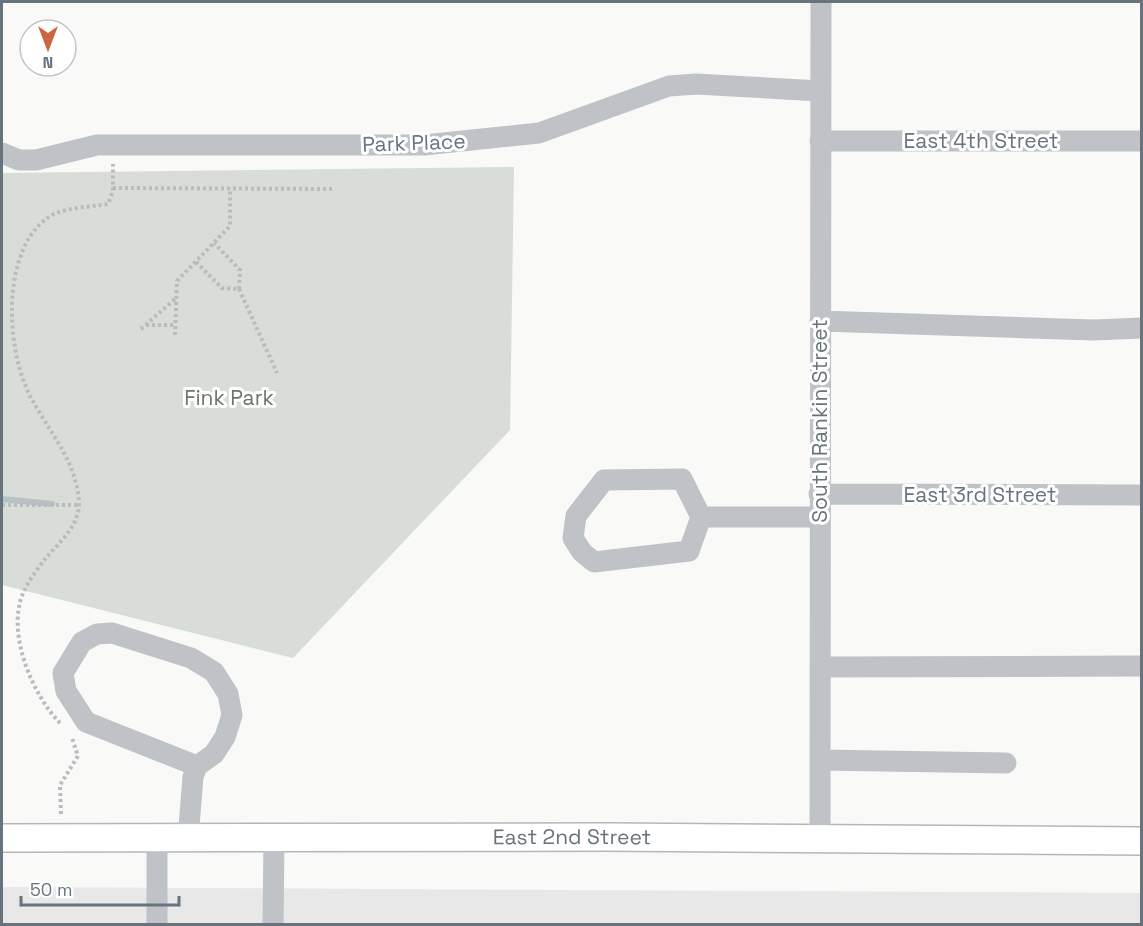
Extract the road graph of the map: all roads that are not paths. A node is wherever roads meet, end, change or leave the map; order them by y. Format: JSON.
{"nodes":[{"id":1,"x":821,"y":2,"type":"edge"},
{"id":2,"x":820,"y":91,"type":"junction"},
{"id":3,"x":820,"y":141,"type":"junction"},
{"id":4,"x":1142,"y":141,"type":"edge"},
{"id":5,"x":2,"y":153,"type":"edge"},
{"id":6,"x":820,"y":321,"type":"junction"},
{"id":7,"x":1142,"y":328,"type":"edge"},
{"id":8,"x":819,"y":494,"type":"junction"},
{"id":9,"x":1142,"y":495,"type":"edge"},
{"id":10,"x":701,"y":517,"type":"junction"},
{"id":11,"x":820,"y":517,"type":"junction"},
{"id":12,"x":1142,"y":666,"type":"edge"},
{"id":13,"x":820,"y":667,"type":"junction"},
{"id":14,"x":820,"y":760,"type":"junction"},
{"id":15,"x":1006,"y":763,"type":"dead end"},
{"id":16,"x":197,"y":766,"type":"junction"},
{"id":17,"x":2,"y":838,"type":"edge"},
{"id":18,"x":157,"y":838,"type":"junction"},
{"id":19,"x":188,"y":839,"type":"junction"},
{"id":20,"x":274,"y":839,"type":"junction"},
{"id":21,"x":820,"y":840,"type":"junction"},
{"id":22,"x":1142,"y":841,"type":"edge"},
{"id":23,"x":158,"y":924,"type":"edge"},
{"id":24,"x":273,"y":924,"type":"edge"}],
"edges":[{"from":1,"to":2,"type":"street","name":"South Rankin Street"},
{"from":2,"to":3,"type":"street","name":"South Rankin Street"},
{"from":2,"to":5,"type":"street","name":"Park Place"},
{"from":3,"to":4,"type":"street","name":"East 4th Street"},
{"from":3,"to":6,"type":"street","name":"South Rankin Street"},
{"from":6,"to":7,"type":"street"},
{"from":6,"to":8,"type":"street","name":"South Rankin Street"},
{"from":8,"to":9,"type":"street","name":"East 3rd Street"},
{"from":8,"to":11,"type":"street","name":"South Rankin Street"},
{"from":10,"to":10,"type":"street"},
{"from":10,"to":11,"type":"street"},
{"from":11,"to":13,"type":"street","name":"South Rankin Street"},
{"from":12,"to":13,"type":"street"},
{"from":13,"to":14,"type":"street","name":"South Rankin Street"},
{"from":14,"to":15,"type":"street"},
{"from":14,"to":21,"type":"street","name":"South Rankin Street"},
{"from":16,"to":16,"type":"street"},
{"from":16,"to":19,"type":"street"},
{"from":17,"to":18,"type":"main road","name":"East 2nd Street"},
{"from":18,"to":19,"type":"main road","name":"East 2nd Street"},
{"from":18,"to":23,"type":"street"},
{"from":19,"to":20,"type":"main road","name":"East 2nd Street"},
{"from":20,"to":21,"type":"main road","name":"East 2nd Street"},
{"from":20,"to":24,"type":"street"},
{"from":21,"to":22,"type":"main road","name":"East 2nd Street"}]}
